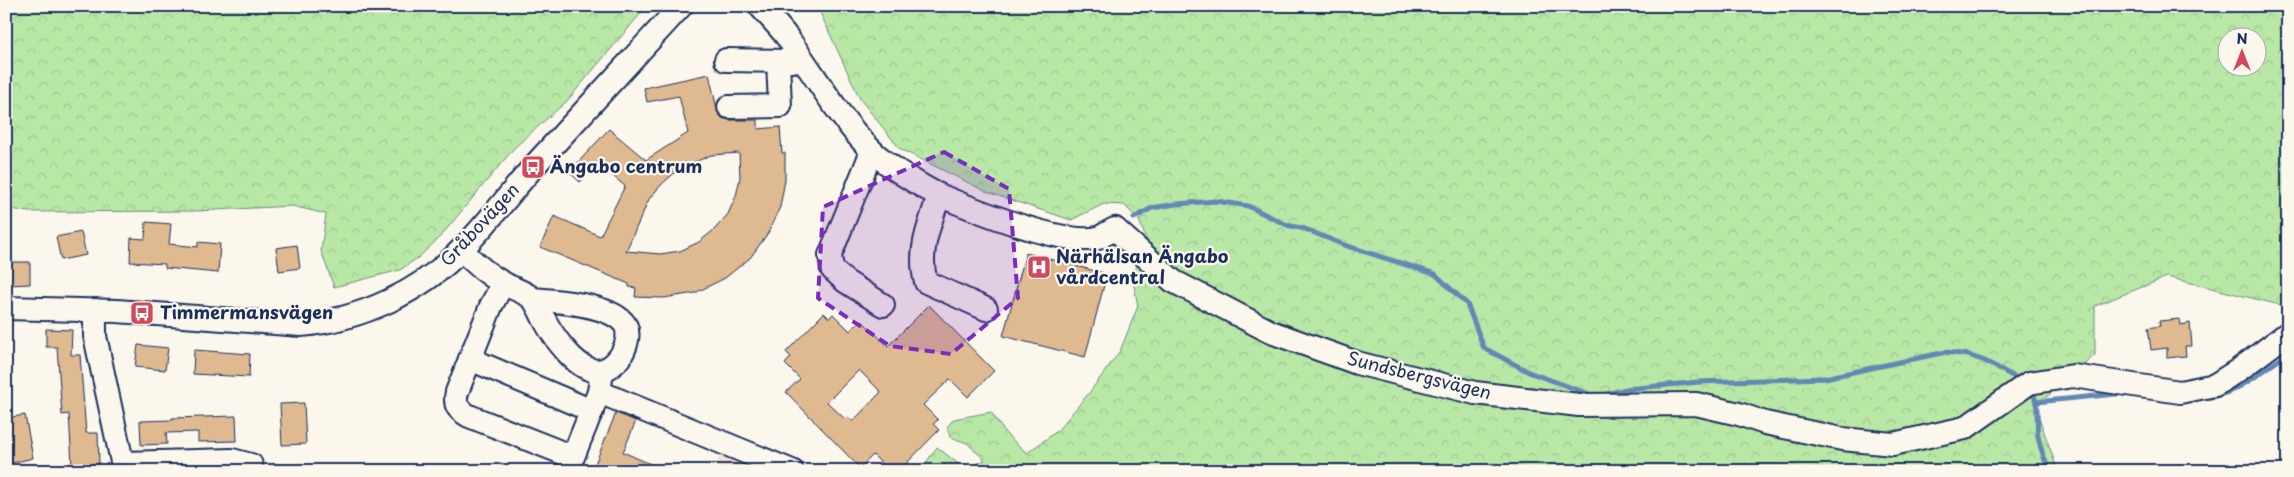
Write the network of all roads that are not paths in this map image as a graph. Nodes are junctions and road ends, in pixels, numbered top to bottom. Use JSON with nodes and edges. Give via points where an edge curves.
{"nodes":[{"id":1,"x":680,"y":6,"type":"edge"},
{"id":2,"x":760,"y":6,"type":"edge"},
{"id":3,"x":726,"y":60,"type":"dead end"},
{"id":4,"x":778,"y":61,"type":"junction"},
{"id":5,"x":804,"y":62,"type":"junction"},
{"id":6,"x":729,"y":107,"type":"dead end"},
{"id":7,"x":872,"y":150,"type":"junction"},
{"id":8,"x":940,"y":195,"type":"junction"},
{"id":9,"x":462,"y":250,"type":"junction"},
{"id":10,"x":503,"y":283,"type":"junction"},
{"id":11,"x":533,"y":299,"type":"junction"},
{"id":12,"x":883,"y":305,"type":"dead end"},
{"id":13,"x":6,"y":308,"type":"edge"},
{"id":14,"x":986,"y":309,"type":"dead end"},
{"id":15,"x":94,"y":310,"type":"junction"},
{"id":16,"x":2288,"y":333,"type":"edge"},
{"id":17,"x":470,"y":359,"type":"junction"},
{"id":18,"x":597,"y":392,"type":"junction"},
{"id":19,"x":761,"y":466,"type":"edge"},
{"id":20,"x":123,"y":467,"type":"edge"},
{"id":21,"x":251,"y":468,"type":"edge"},
{"id":22,"x":792,"y":471,"type":"edge"}],
"edges":[{"from":1,"to":9,"type":"street","name":"Gråbovägen"},
{"from":2,"to":5,"type":"street","name":"Sundsbergsvägen"},
{"from":3,"to":4,"type":"street"},
{"from":4,"to":5,"type":"street"},
{"from":4,"to":6,"type":"street","via":[[780,106]]},
{"from":5,"to":7,"type":"street","name":"Sundsbergsvägen"},
{"from":7,"to":8,"type":"street","name":"Sundsbergsvägen","via":[[885,162]]},
{"from":7,"to":12,"type":"street","via":[[830,255],[832,269]]},
{"from":8,"to":14,"type":"street","via":[[923,246],[922,268],[926,282]]},
{"from":8,"to":16,"type":"street","name":"Sundsbergsvägen","via":[[1012,223],[1054,234],[1098,238],[1115,229],[1173,281],[1271,332],[1357,363],[1475,393],[1579,405],[1696,404],[1842,439],[1893,444],[1965,428],[2029,382],[2073,376],[2180,392],[2215,385]]},
{"from":9,"to":10,"type":"street","via":[[478,267]]},
{"from":9,"to":15,"type":"street","name":"Gråbovägen","via":[[413,287],[375,308],[324,324],[291,325]]},
{"from":10,"to":11,"type":"street"},
{"from":10,"to":17,"type":"street"},
{"from":11,"to":18,"type":"street","via":[[554,338],[581,365],[591,370]]},
{"from":11,"to":18,"type":"street","via":[[592,306],[623,322],[628,332],[626,344]]},
{"from":13,"to":15,"type":"street","name":"Gråbovägen"},
{"from":15,"to":20,"type":"street","via":[[95,336]]},
{"from":17,"to":18,"type":"street"},
{"from":17,"to":18,"type":"street","via":[[457,392],[455,402],[458,409],[573,457]]},
{"from":18,"to":19,"type":"street"},
{"from":19,"to":22,"type":"street"},
{"from":20,"to":21,"type":"street","via":[[232,460]]}]}
